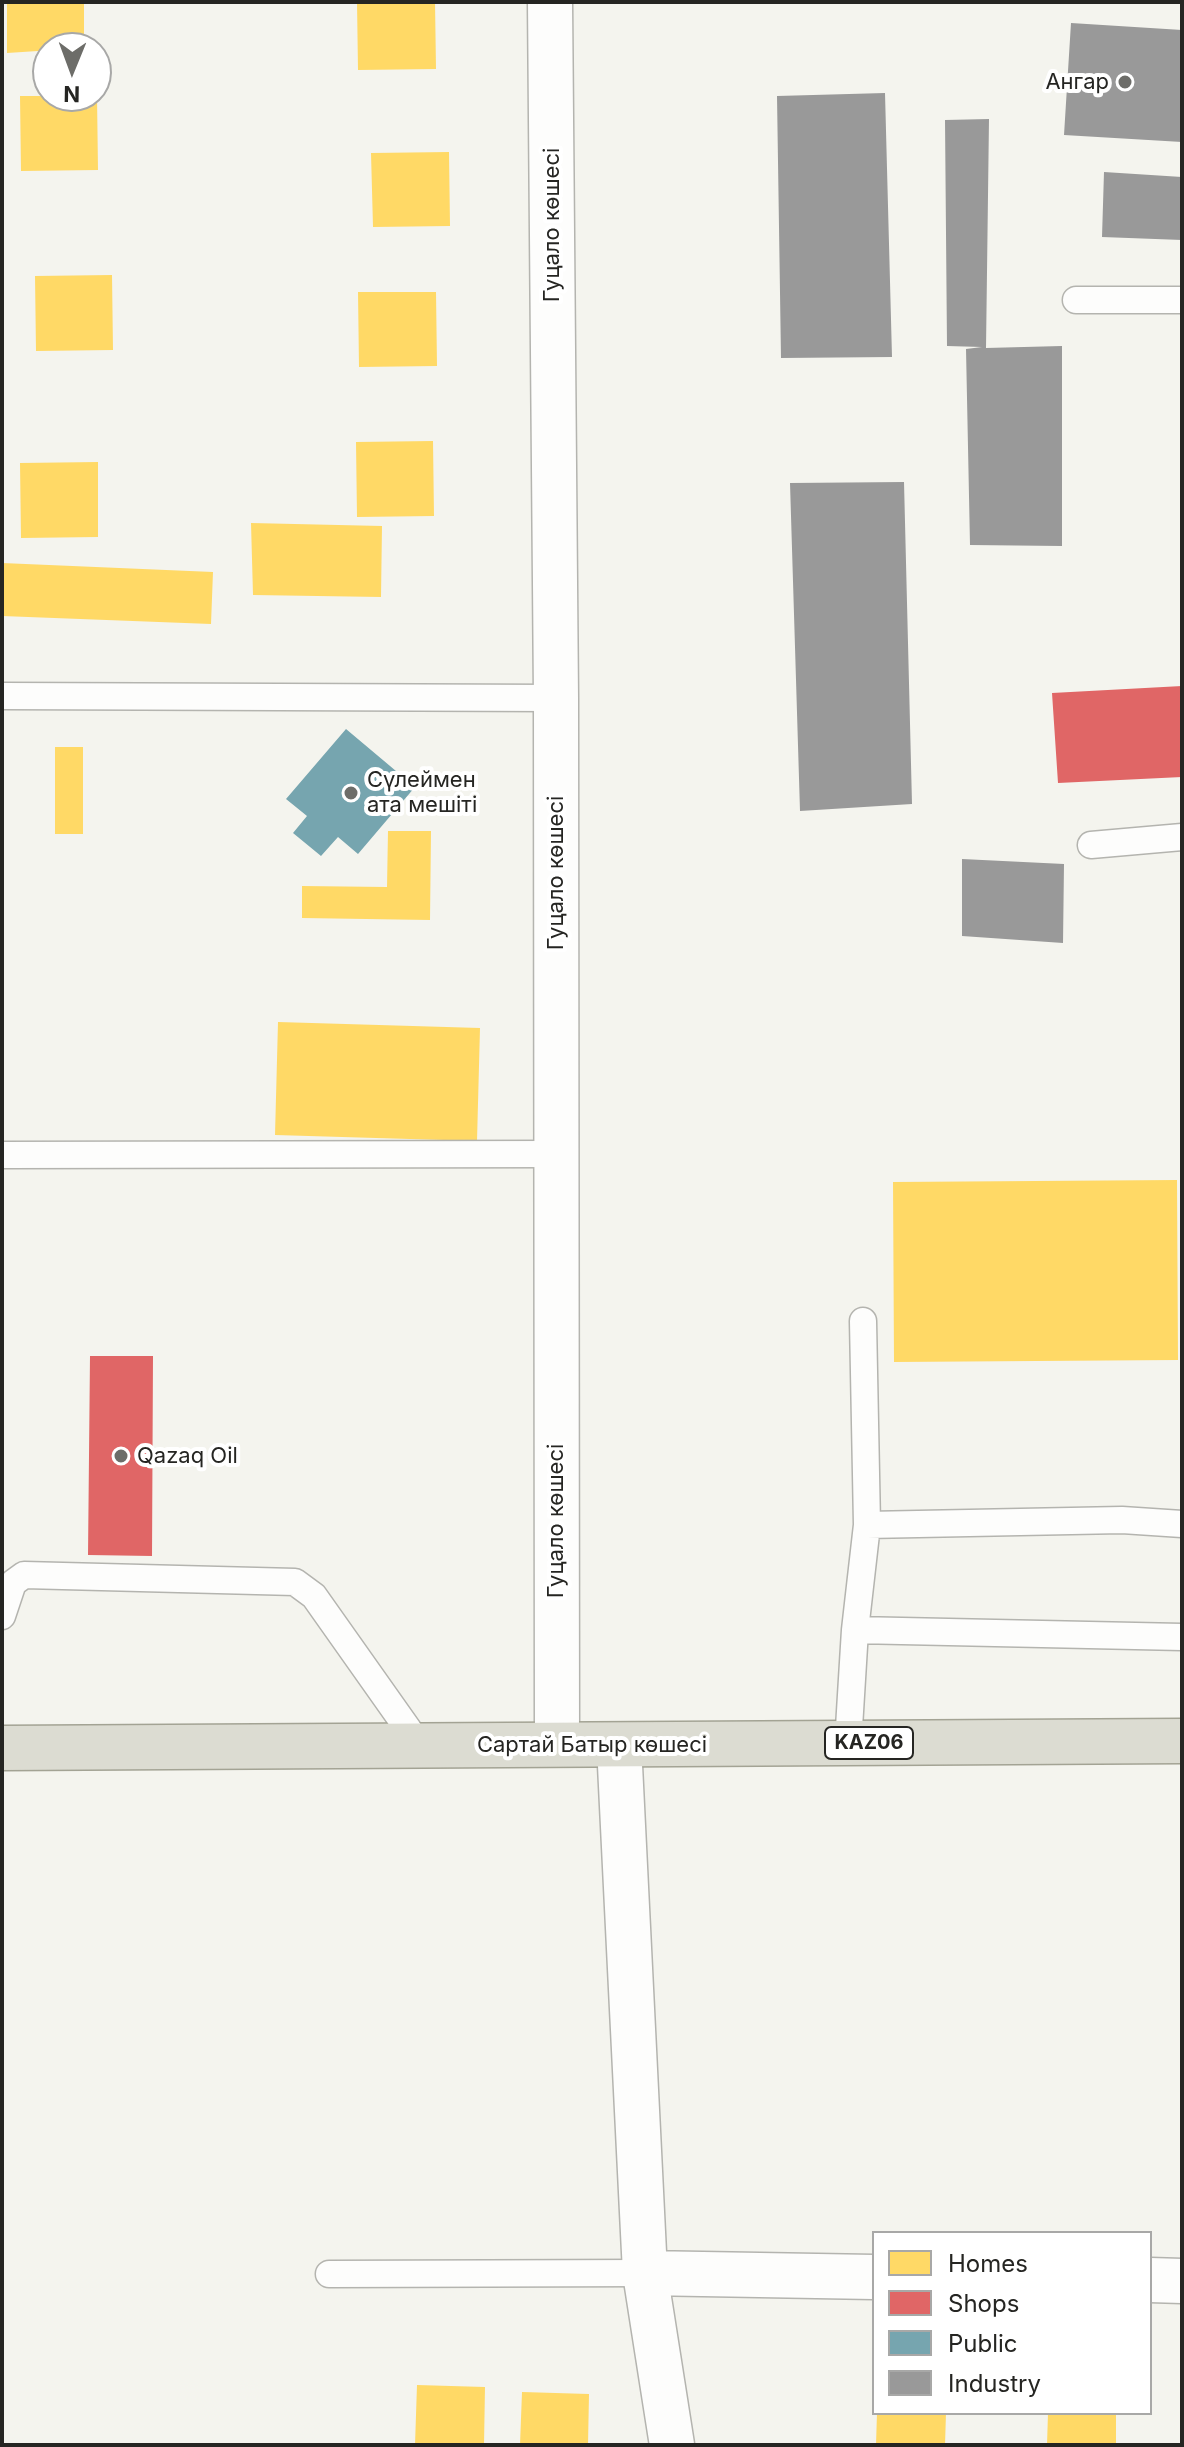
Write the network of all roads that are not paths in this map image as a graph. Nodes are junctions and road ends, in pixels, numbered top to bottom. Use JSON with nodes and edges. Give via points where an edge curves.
{"nodes":[{"id":1,"x":550,"y":2,"type":"edge"},
{"id":2,"x":1076,"y":300,"type":"dead end"},
{"id":3,"x":1182,"y":300,"type":"edge"},
{"id":4,"x":2,"y":696,"type":"edge"},
{"id":5,"x":556,"y":698,"type":"junction"},
{"id":6,"x":1182,"y":837,"type":"edge"},
{"id":7,"x":1091,"y":845,"type":"dead end"},
{"id":8,"x":556,"y":1154,"type":"junction"},
{"id":9,"x":2,"y":1155,"type":"edge"},
{"id":10,"x":863,"y":1321,"type":"dead end"},
{"id":11,"x":1182,"y":1524,"type":"edge"},
{"id":12,"x":867,"y":1525,"type":"junction"},
{"id":13,"x":2,"y":1616,"type":"edge"},
{"id":14,"x":855,"y":1630,"type":"junction"},
{"id":15,"x":1182,"y":1637,"type":"edge"},
{"id":16,"x":1182,"y":1741,"type":"edge"},
{"id":17,"x":557,"y":1744,"type":"junction"},
{"id":18,"x":848,"y":1744,"type":"junction"},
{"id":19,"x":619,"y":1745,"type":"junction"},
{"id":20,"x":420,"y":1746,"type":"junction"},
{"id":21,"x":2,"y":1748,"type":"edge"},
{"id":22,"x":645,"y":2273,"type":"junction"},
{"id":23,"x":329,"y":2274,"type":"dead end"},
{"id":24,"x":872,"y":2277,"type":"edge"},
{"id":25,"x":1152,"y":2280,"type":"edge"},
{"id":26,"x":1182,"y":2281,"type":"edge"},
{"id":27,"x":672,"y":2445,"type":"edge"}],
"edges":[{"from":1,"to":5,"type":"street","name":"Гуцало көшесі"},
{"from":2,"to":3,"type":"lane"},
{"from":4,"to":5,"type":"lane"},
{"from":5,"to":8,"type":"street","name":"Гуцало көшесі"},
{"from":6,"to":7,"type":"lane"},
{"from":8,"to":9,"type":"lane"},
{"from":8,"to":17,"type":"street","name":"Гуцало көшесі"},
{"from":10,"to":12,"type":"lane"},
{"from":11,"to":12,"type":"lane","via":[[1122,1520]]},
{"from":12,"to":14,"type":"lane"},
{"from":13,"to":20,"type":"lane","via":[[13,1583],[24,1575],[295,1582],[314,1596]]},
{"from":14,"to":15,"type":"lane"},
{"from":14,"to":18,"type":"lane"},
{"from":16,"to":18,"type":"highway","name":"Сартай Батыр көшесі","number":"KАZ06"},
{"from":17,"to":19,"type":"highway","name":"Сартай Батыр көшесі","number":"KАZ06"},
{"from":17,"to":20,"type":"highway","name":"Сартай Батыр көшесі","number":"KАZ06"},
{"from":18,"to":19,"type":"highway","name":"Сартай Батыр көшесі","number":"KАZ06"},
{"from":19,"to":22,"type":"street"},
{"from":20,"to":21,"type":"highway","name":"Сартай Батыр көшесі","number":"KАZ06"},
{"from":22,"to":23,"type":"lane"},
{"from":22,"to":24,"type":"street"},
{"from":22,"to":27,"type":"street"},
{"from":25,"to":26,"type":"street"}]}
